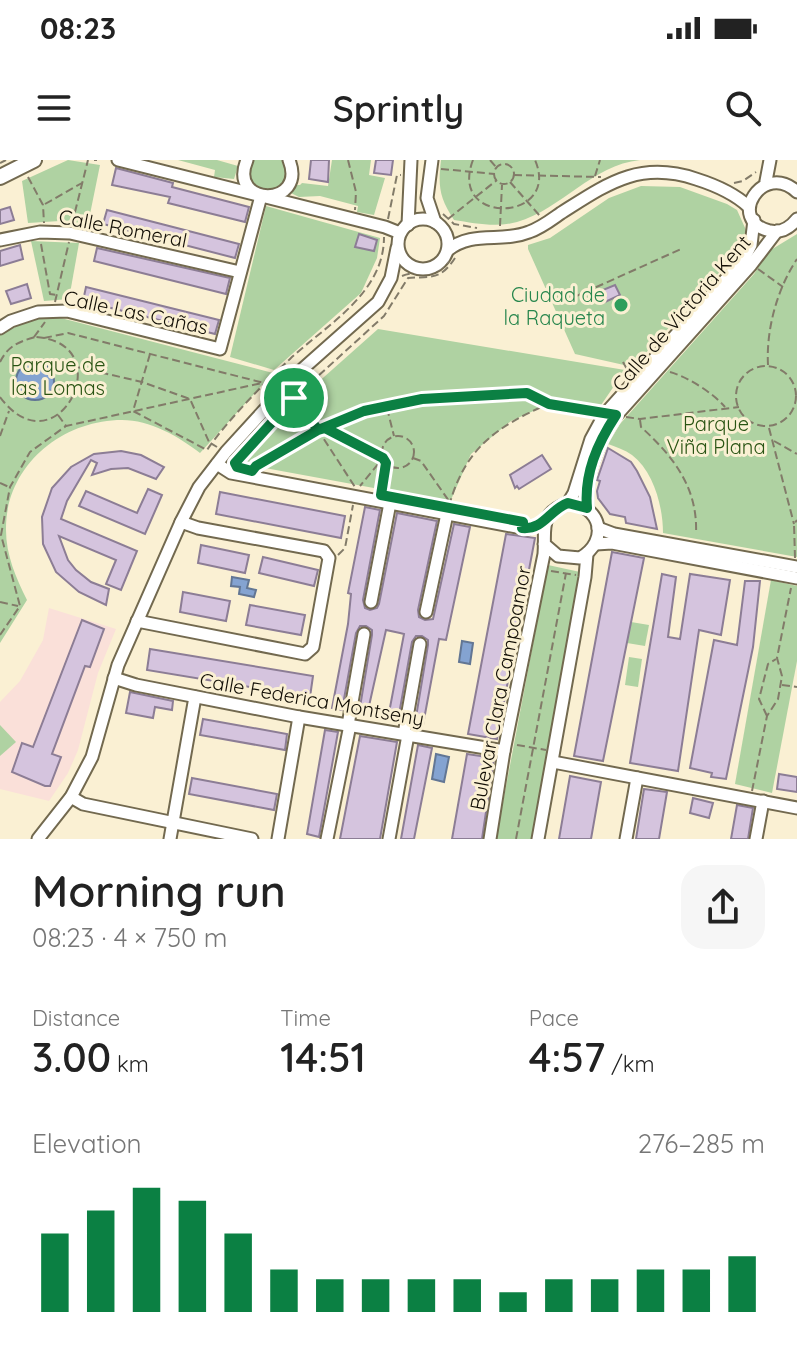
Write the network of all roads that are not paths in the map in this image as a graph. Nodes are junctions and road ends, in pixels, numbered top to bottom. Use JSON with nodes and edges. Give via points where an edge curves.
{"nodes":[{"id":1,"x":118,"y":160,"type":"edge"},
{"id":2,"x":247,"y":160,"type":"edge"},
{"id":3,"x":289,"y":160,"type":"edge"},
{"id":4,"x":411,"y":160,"type":"edge"},
{"id":5,"x":770,"y":160,"type":"edge"},
{"id":6,"x":31,"y":162,"type":"edge"},
{"id":7,"x":435,"y":164,"type":"edge"},
{"id":8,"x":0,"y":177,"type":"edge"},
{"id":9,"x":245,"y":181,"type":"junction"},
{"id":10,"x":766,"y":181,"type":"junction"},
{"id":11,"x":233,"y":189,"type":"junction"},
{"id":12,"x":723,"y":189,"type":"junction"},
{"id":13,"x":285,"y":190,"type":"junction"},
{"id":14,"x":755,"y":190,"type":"junction"},
{"id":15,"x":797,"y":192,"type":"edge"},
{"id":16,"x":261,"y":196,"type":"junction"},
{"id":17,"x":294,"y":205,"type":"junction"},
{"id":18,"x":749,"y":207,"type":"junction"},
{"id":19,"x":797,"y":219,"type":"edge"},
{"id":20,"x":754,"y":220,"type":"junction"},
{"id":21,"x":442,"y":223,"type":"junction"},
{"id":22,"x":404,"y":229,"type":"junction"},
{"id":23,"x":777,"y":231,"type":"junction"},
{"id":24,"x":481,"y":234,"type":"junction"},
{"id":25,"x":0,"y":240,"type":"edge"},
{"id":26,"x":397,"y":248,"type":"junction"},
{"id":27,"x":452,"y":252,"type":"junction"},
{"id":28,"x":409,"y":265,"type":"junction"},
{"id":29,"x":240,"y":272,"type":"junction"},
{"id":30,"x":395,"y":281,"type":"junction"},
{"id":31,"x":0,"y":328,"type":"edge"},
{"id":32,"x":611,"y":414,"type":"junction"},
{"id":33,"x":220,"y":466,"type":"junction"},
{"id":34,"x":385,"y":499,"type":"junction"},
{"id":35,"x":568,"y":503,"type":"junction"},
{"id":36,"x":587,"y":508,"type":"junction"},
{"id":37,"x":447,"y":514,"type":"junction"},
{"id":38,"x":181,"y":522,"type":"junction"},
{"id":39,"x":544,"y":522,"type":"junction"},
{"id":40,"x":598,"y":528,"type":"junction"},
{"id":41,"x":527,"y":529,"type":"junction"},
{"id":42,"x":544,"y":542,"type":"junction"},
{"id":43,"x":596,"y":544,"type":"junction"},
{"id":44,"x":587,"y":554,"type":"junction"},
{"id":45,"x":796,"y":569,"type":"edge"},
{"id":46,"x":371,"y":602,"type":"dead end"},
{"id":47,"x":426,"y":612,"type":"dead end"},
{"id":48,"x":137,"y":621,"type":"junction"},
{"id":49,"x":364,"y":634,"type":"dead end"},
{"id":50,"x":420,"y":644,"type":"dead end"},
{"id":51,"x":114,"y":678,"type":"junction"},
{"id":52,"x":195,"y":697,"type":"junction"},
{"id":53,"x":299,"y":717,"type":"junction"},
{"id":54,"x":349,"y":725,"type":"junction"},
{"id":55,"x":406,"y":734,"type":"junction"},
{"id":56,"x":505,"y":747,"type":"junction"},
{"id":57,"x":554,"y":757,"type":"junction"},
{"id":58,"x":637,"y":778,"type":"junction"},
{"id":59,"x":71,"y":797,"type":"junction"},
{"id":60,"x":756,"y":800,"type":"junction"},
{"id":61,"x":797,"y":808,"type":"edge"},
{"id":62,"x":174,"y":822,"type":"junction"},
{"id":63,"x":38,"y":839,"type":"edge"},
{"id":64,"x":170,"y":839,"type":"edge"},
{"id":65,"x":252,"y":839,"type":"edge"},
{"id":66,"x":278,"y":839,"type":"edge"},
{"id":67,"x":327,"y":839,"type":"edge"},
{"id":68,"x":389,"y":839,"type":"edge"},
{"id":69,"x":490,"y":839,"type":"edge"},
{"id":70,"x":538,"y":839,"type":"edge"},
{"id":71,"x":626,"y":839,"type":"edge"},
{"id":72,"x":756,"y":839,"type":"edge"}],
"edges":[{"from":1,"to":11,"type":"street"},
{"from":2,"to":9,"type":"street"},
{"from":3,"to":13,"type":"street","via":[[292,175]]},
{"from":4,"to":22,"type":"street"},
{"from":5,"to":10,"type":"street"},
{"from":6,"to":8,"type":"main road"},
{"from":7,"to":21,"type":"street","via":[[427,198]]},
{"from":9,"to":11,"type":"street"},
{"from":9,"to":16,"type":"street"},
{"from":10,"to":14,"type":"street"},
{"from":10,"to":15,"type":"street","via":[[785,182]]},
{"from":11,"to":16,"type":"street"},
{"from":12,"to":14,"type":"street"},
{"from":12,"to":18,"type":"street"},
{"from":12,"to":24,"type":"street","via":[[684,174],[636,173],[613,181],[533,231],[504,237]]},
{"from":13,"to":16,"type":"street"},
{"from":13,"to":17,"type":"street"},
{"from":14,"to":18,"type":"street"},
{"from":16,"to":17,"type":"street"},
{"from":16,"to":29,"type":"street"},
{"from":17,"to":22,"type":"street"},
{"from":18,"to":20,"type":"street"},
{"from":19,"to":23,"type":"street"},
{"from":20,"to":23,"type":"street"},
{"from":20,"to":32,"type":"street","name":"Calle de Victoria Kent","via":[[745,257]]},
{"from":21,"to":22,"type":"street","via":[[421,219]]},
{"from":21,"to":24,"type":"street"},
{"from":21,"to":27,"type":"street"},
{"from":22,"to":26,"type":"street"},
{"from":23,"to":32,"type":"street","name":"Calle de Victoria Kent"},
{"from":24,"to":27,"type":"street","via":[[462,241]]},
{"from":25,"to":29,"type":"street","name":"Calle Romeral","via":[[70,233]]},
{"from":26,"to":28,"type":"street"},
{"from":26,"to":30,"type":"street"},
{"from":27,"to":28,"type":"street","via":[[432,268]]},
{"from":28,"to":30,"type":"street","via":[[397,271]]},
{"from":29,"to":31,"type":"street","name":"Calle Las Cañas","via":[[220,349],[67,311],[38,312]]},
{"from":30,"to":33,"type":"street","via":[[298,373]]},
{"from":32,"to":35,"type":"street","name":"Calle de Victoria Kent","via":[[591,439]]},
{"from":32,"to":36,"type":"street","name":"Calle de Victoria Kent","via":[[591,465]]},
{"from":33,"to":34,"type":"street","via":[[231,473]]},
{"from":33,"to":38,"type":"street","via":[[199,487]]},
{"from":34,"to":37,"type":"street"},
{"from":34,"to":46,"type":"street"},
{"from":35,"to":36,"type":"street"},
{"from":35,"to":39,"type":"street"},
{"from":36,"to":40,"type":"street"},
{"from":37,"to":41,"type":"street"},
{"from":37,"to":47,"type":"street"},
{"from":38,"to":48,"type":"street"},
{"from":38,"to":48,"type":"street","via":[[324,551],[329,558],[313,647],[305,654]]},
{"from":39,"to":41,"type":"street"},
{"from":39,"to":42,"type":"street"},
{"from":40,"to":43,"type":"street"},
{"from":40,"to":45,"type":"street"},
{"from":41,"to":42,"type":"street"},
{"from":42,"to":44,"type":"street","via":[[566,558]]},
{"from":42,"to":56,"type":"street","name":"Bulevar Clara Campoamor"},
{"from":43,"to":44,"type":"street"},
{"from":43,"to":45,"type":"street"},
{"from":44,"to":57,"type":"street"},
{"from":48,"to":51,"type":"street"},
{"from":49,"to":54,"type":"street"},
{"from":50,"to":55,"type":"street"},
{"from":51,"to":52,"type":"street","name":"Calle Federica Montseny"},
{"from":51,"to":59,"type":"street","via":[[92,757]]},
{"from":52,"to":53,"type":"street","name":"Calle Federica Montseny"},
{"from":52,"to":62,"type":"street"},
{"from":53,"to":54,"type":"street","name":"Calle Federica Montseny"},
{"from":53,"to":66,"type":"street"},
{"from":54,"to":55,"type":"street","name":"Calle Federica Montseny"},
{"from":54,"to":67,"type":"street"},
{"from":55,"to":56,"type":"street","name":"Calle Federica Montseny"},
{"from":55,"to":68,"type":"street"},
{"from":56,"to":69,"type":"street","name":"Bulevar Clara Campoamor"},
{"from":57,"to":58,"type":"street"},
{"from":57,"to":70,"type":"street"},
{"from":58,"to":60,"type":"street"},
{"from":58,"to":71,"type":"street"},
{"from":59,"to":62,"type":"street"},
{"from":59,"to":63,"type":"street"},
{"from":60,"to":61,"type":"street"},
{"from":60,"to":72,"type":"street"},
{"from":62,"to":64,"type":"street"},
{"from":62,"to":65,"type":"street"}]}
